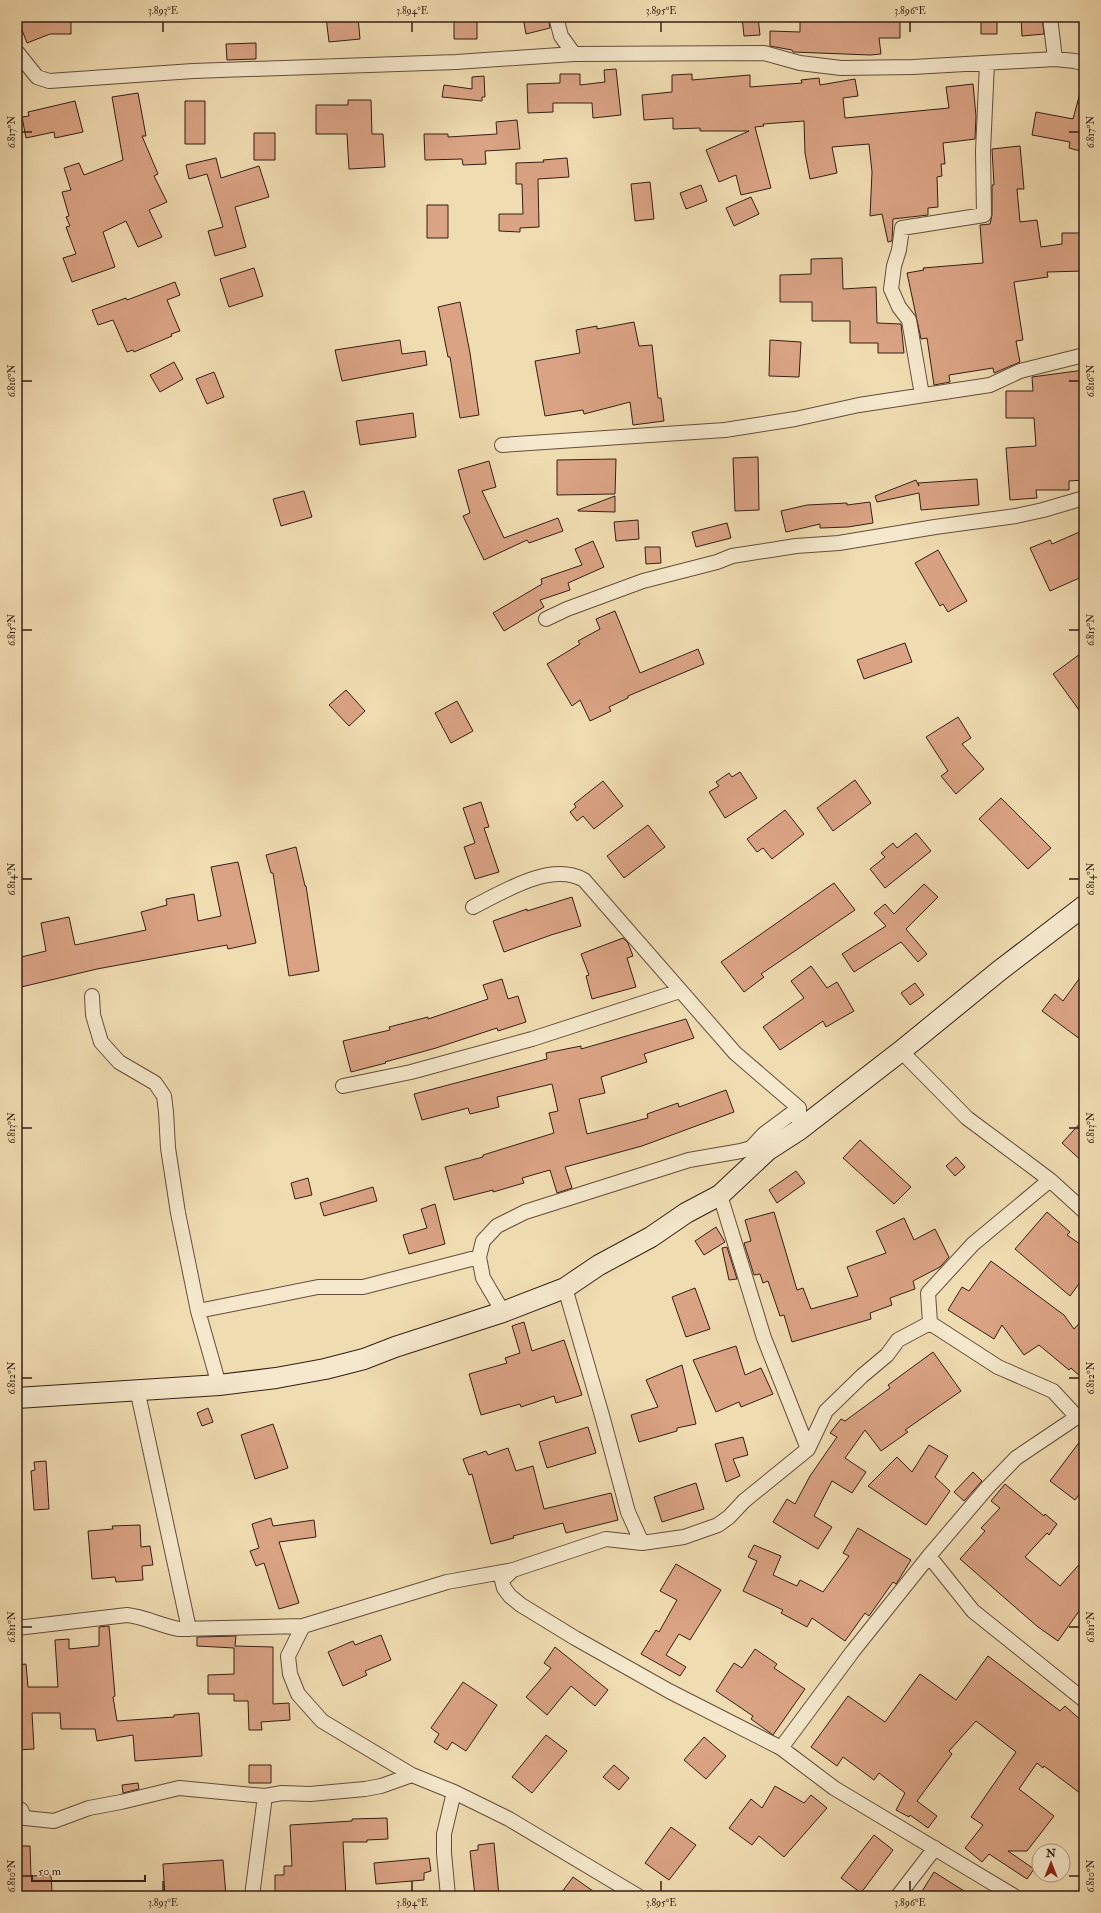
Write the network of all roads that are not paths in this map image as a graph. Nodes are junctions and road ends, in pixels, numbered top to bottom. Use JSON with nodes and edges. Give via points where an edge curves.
{"nodes":[{"id":1,"x":556,"y":17,"type":"edge"},
{"id":2,"x":1050,"y":17,"type":"edge"},
{"id":3,"x":17,"y":52,"type":"edge"},
{"id":4,"x":574,"y":54,"type":"junction"},
{"id":5,"x":1055,"y":59,"type":"junction"},
{"id":6,"x":987,"y":63,"type":"junction"},
{"id":7,"x":1084,"y":64,"type":"edge"},
{"id":8,"x":1084,"y":354,"type":"edge"},
{"id":9,"x":922,"y":395,"type":"junction"},
{"id":10,"x":502,"y":445,"type":"dead end"},
{"id":11,"x":1084,"y":498,"type":"edge"},
{"id":12,"x":546,"y":619,"type":"dead end"},
{"id":13,"x":1084,"y":906,"type":"edge"},
{"id":14,"x":473,"y":907,"type":"dead end"},
{"id":15,"x":680,"y":991,"type":"junction"},
{"id":16,"x":92,"y":996,"type":"dead end"},
{"id":17,"x":901,"y":1051,"type":"junction"},
{"id":18,"x":342,"y":1086,"type":"dead end"},
{"id":19,"x":799,"y":1108,"type":"junction"},
{"id":20,"x":799,"y":1130,"type":"junction"},
{"id":21,"x":1050,"y":1180,"type":"junction"},
{"id":22,"x":720,"y":1195,"type":"junction"},
{"id":23,"x":1084,"y":1211,"type":"edge"},
{"id":24,"x":480,"y":1257,"type":"junction"},
{"id":25,"x":565,"y":1288,"type":"junction"},
{"id":26,"x":198,"y":1311,"type":"junction"},
{"id":27,"x":503,"y":1312,"type":"junction"},
{"id":28,"x":930,"y":1323,"type":"junction"},
{"id":29,"x":219,"y":1386,"type":"junction"},
{"id":30,"x":137,"y":1390,"type":"junction"},
{"id":31,"x":17,"y":1398,"type":"edge"},
{"id":32,"x":1080,"y":1416,"type":"edge"},
{"id":33,"x":808,"y":1449,"type":"junction"},
{"id":34,"x":642,"y":1543,"type":"junction"},
{"id":35,"x":929,"y":1556,"type":"junction"},
{"id":36,"x":513,"y":1570,"type":"junction"},
{"id":37,"x":304,"y":1626,"type":"junction"},
{"id":38,"x":17,"y":1628,"type":"edge"},
{"id":39,"x":189,"y":1629,"type":"junction"},
{"id":40,"x":1084,"y":1700,"type":"edge"},
{"id":41,"x":781,"y":1748,"type":"junction"},
{"id":42,"x":412,"y":1775,"type":"junction"},
{"id":43,"x":454,"y":1792,"type":"junction"},
{"id":44,"x":265,"y":1796,"type":"junction"},
{"id":45,"x":17,"y":1811,"type":"edge"},
{"id":46,"x":935,"y":1848,"type":"junction"},
{"id":47,"x":252,"y":1896,"type":"edge"},
{"id":48,"x":448,"y":1896,"type":"edge"},
{"id":49,"x":638,"y":1896,"type":"edge"},
{"id":50,"x":898,"y":1896,"type":"edge"},
{"id":51,"x":1014,"y":1896,"type":"edge"}],
"edges":[{"from":1,"to":4,"type":"street","via":[[561,36]]},
{"from":2,"to":5,"type":"street"},
{"from":3,"to":4,"type":"street","via":[[37,77],[49,81],[193,71],[434,63]]},
{"from":4,"to":6,"type":"street","via":[[764,53],[800,63],[841,68]]},
{"from":5,"to":6,"type":"street"},
{"from":5,"to":7,"type":"street"},
{"from":6,"to":9,"type":"street","via":[[983,151],[984,215],[902,228],[900,250],[894,266],[892,288],[909,320]]},
{"from":8,"to":9,"type":"street","via":[[1020,371],[990,385]]},
{"from":9,"to":10,"type":"street","via":[[725,430]]},
{"from":11,"to":12,"type":"street","via":[[1016,516],[840,543],[796,546],[732,556],[643,581]]},
{"from":13,"to":17,"type":"street"},
{"from":14,"to":15,"type":"street","via":[[534,878],[574,875],[584,880]]},
{"from":15,"to":18,"type":"street","via":[[532,1039],[411,1072]]},
{"from":15,"to":19,"type":"street","via":[[735,1053]]},
{"from":16,"to":26,"type":"street","via":[[93,1015],[101,1042],[119,1062],[155,1083],[164,1096],[168,1148],[178,1213]]},
{"from":17,"to":20,"type":"street"},
{"from":17,"to":21,"type":"street","via":[[967,1118]]},
{"from":19,"to":20,"type":"street"},
{"from":19,"to":24,"type":"street","via":[[746,1150],[689,1160],[518,1216],[487,1234]]},
{"from":20,"to":22,"type":"street","via":[[768,1150]]},
{"from":21,"to":23,"type":"street"},
{"from":21,"to":28,"type":"street","via":[[973,1244],[928,1293]]},
{"from":22,"to":25,"type":"street","via":[[599,1265]]},
{"from":22,"to":33,"type":"street","via":[[764,1338]]},
{"from":24,"to":26,"type":"street","via":[[364,1287],[318,1287]]},
{"from":24,"to":27,"type":"street","via":[[483,1278]]},
{"from":25,"to":27,"type":"street"},
{"from":25,"to":34,"type":"street","via":[[604,1419],[628,1512]]},
{"from":26,"to":29,"type":"street"},
{"from":27,"to":29,"type":"street","via":[[364,1359],[325,1369]]},
{"from":28,"to":32,"type":"street","via":[[998,1366],[1053,1391]]},
{"from":28,"to":33,"type":"street","via":[[898,1340],[887,1355],[826,1411]]},
{"from":29,"to":30,"type":"street"},
{"from":30,"to":31,"type":"street"},
{"from":30,"to":39,"type":"street"},
{"from":32,"to":35,"type":"street","via":[[1016,1458]]},
{"from":33,"to":34,"type":"street","via":[[718,1525],[684,1537]]},
{"from":34,"to":36,"type":"street","via":[[606,1539]]},
{"from":35,"to":40,"type":"street","via":[[973,1611]]},
{"from":35,"to":41,"type":"street"},
{"from":36,"to":37,"type":"street","via":[[447,1582]]},
{"from":36,"to":41,"type":"street","via":[[502,1580],[510,1596],[521,1605],[669,1691]]},
{"from":37,"to":39,"type":"street"},
{"from":37,"to":42,"type":"street","via":[[288,1656],[290,1674],[298,1694],[322,1722]]},
{"from":38,"to":39,"type":"street","via":[[127,1615],[169,1628]]},
{"from":41,"to":46,"type":"street","via":[[834,1788]]},
{"from":42,"to":43,"type":"street"},
{"from":42,"to":44,"type":"street","via":[[365,1790]]},
{"from":43,"to":48,"type":"street","via":[[444,1834]]},
{"from":43,"to":49,"type":"street","via":[[509,1819]]},
{"from":44,"to":45,"type":"street","via":[[179,1788],[89,1808],[54,1821],[25,1818],[21,1810]]},
{"from":44,"to":47,"type":"street"},
{"from":46,"to":50,"type":"street"},
{"from":46,"to":51,"type":"street"}]}
